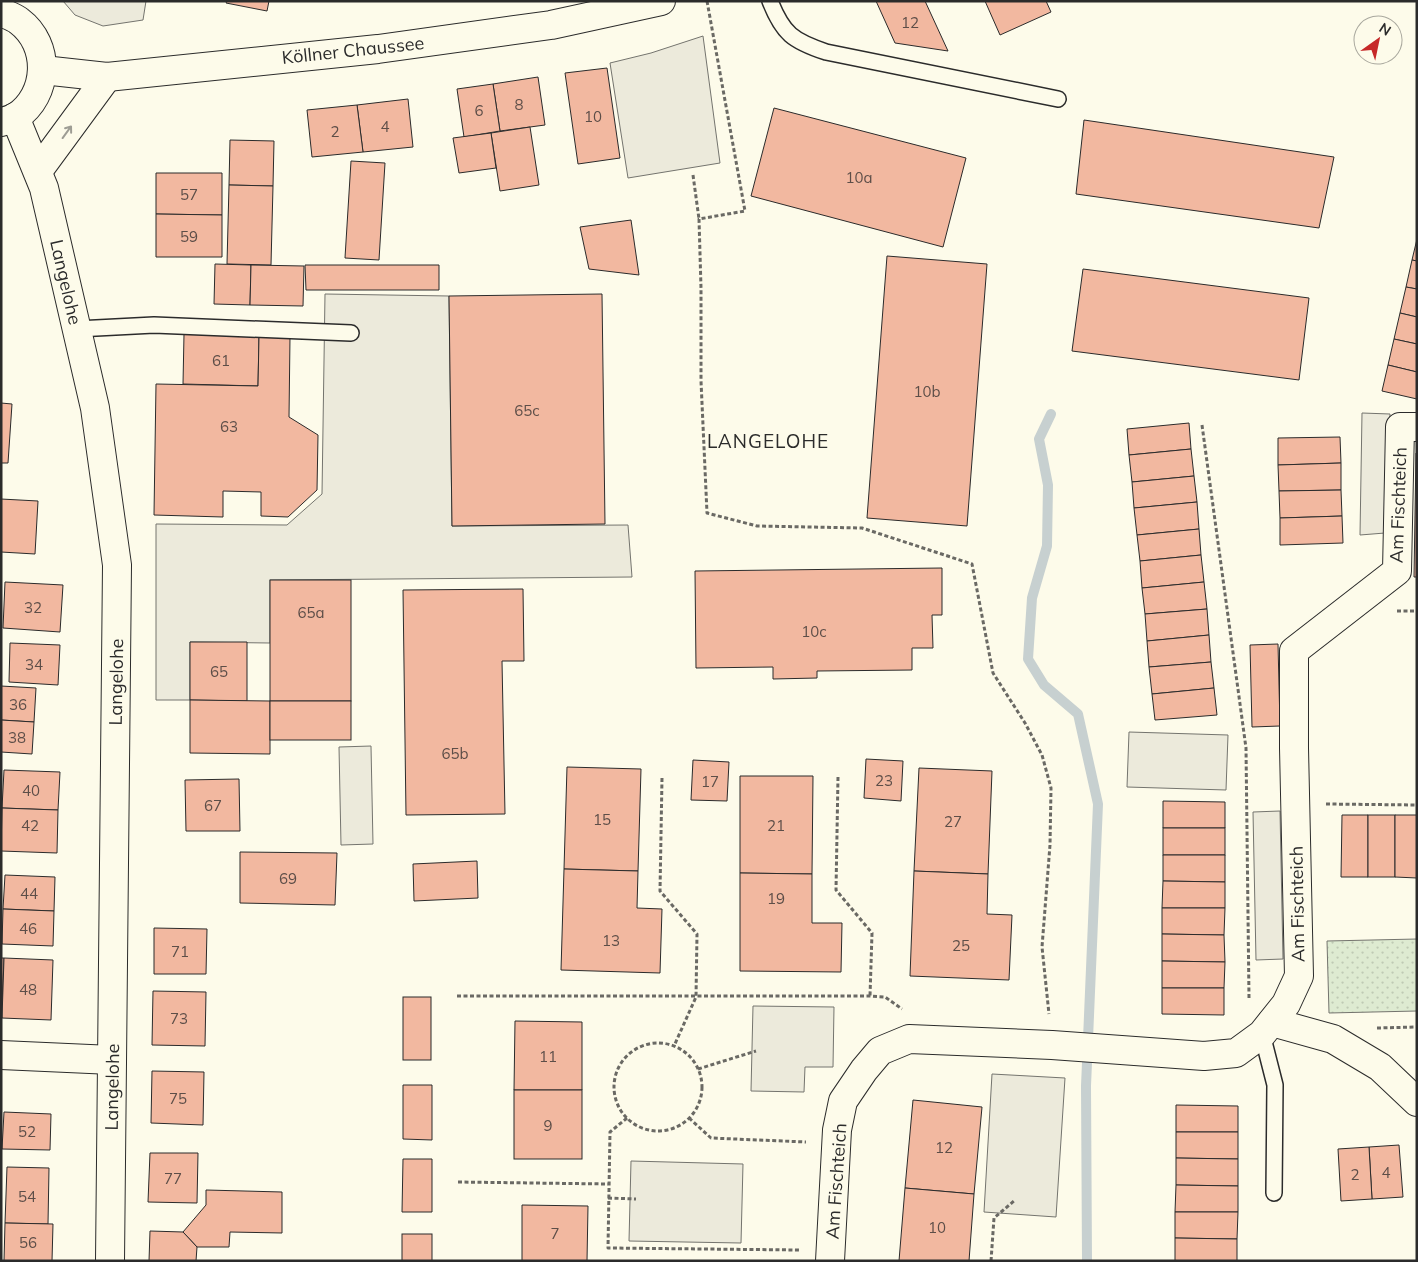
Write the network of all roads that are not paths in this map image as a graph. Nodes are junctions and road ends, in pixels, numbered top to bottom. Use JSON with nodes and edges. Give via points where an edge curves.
{"nodes":[{"id":1,"x":661,"y":1,"type":"edge"},
{"id":2,"x":770,"y":1,"type":"edge"},
{"id":3,"x":1,"y":12,"type":"edge"},
{"id":4,"x":43,"y":70,"type":"junction"},
{"id":5,"x":107,"y":77,"type":"junction"},
{"id":6,"x":1058,"y":99,"type":"dead end"},
{"id":7,"x":8,"y":120,"type":"edge"},
{"id":8,"x":38,"y":171,"type":"junction"},
{"id":9,"x":77,"y":329,"type":"junction"},
{"id":10,"x":351,"y":333,"type":"dead end"},
{"id":11,"x":1417,"y":427,"type":"edge"},
{"id":12,"x":1267,"y":1028,"type":"junction"},
{"id":13,"x":1,"y":1055,"type":"edge"},
{"id":14,"x":112,"y":1060,"type":"junction"},
{"id":15,"x":1417,"y":1102,"type":"edge"},
{"id":16,"x":1274,"y":1193,"type":"dead end"},
{"id":17,"x":831,"y":1255,"type":"edge"},
{"id":18,"x":110,"y":1261,"type":"edge"}],
"edges":[{"from":1,"to":5,"type":"street","name":"Köllner Chaussee","via":[[551,25],[378,49]]},
{"from":2,"to":6,"type":"lane","via":[[776,18],[792,38],[826,52]]},
{"from":3,"to":4,"type":"street","via":[[18,20],[32,34],[40,51]]},
{"from":4,"to":5,"type":"street","name":"Köllner Chaussee"},
{"from":4,"to":7,"type":"street","via":[[39,89],[29,105]]},
{"from":8,"to":5,"type":"street","one_way":true},
{"from":7,"to":8,"type":"street","name":"Langelohe"},
{"from":8,"to":9,"type":"street","name":"Langelohe"},
{"from":9,"to":10,"type":"lane","via":[[154,325]]},
{"from":9,"to":14,"type":"street","name":"Langelohe","via":[[95,408],[118,565]]},
{"from":11,"to":12,"type":"street","name":"Am Fischteich","via":[[1400,426],[1397,570],[1294,651],[1299,976],[1286,1004]]},
{"from":12,"to":15,"type":"street","via":[[1333,1039],[1380,1067]]},
{"from":12,"to":16,"type":"lane","via":[[1275,1085]]},
{"from":12,"to":17,"type":"street","name":"Am Fischteich","via":[[1236,1053],[1204,1056],[909,1039],[880,1051],[843,1101],[837,1130]]},
{"from":13,"to":14,"type":"street"},
{"from":14,"to":18,"type":"street","name":"Langelohe"}]}
